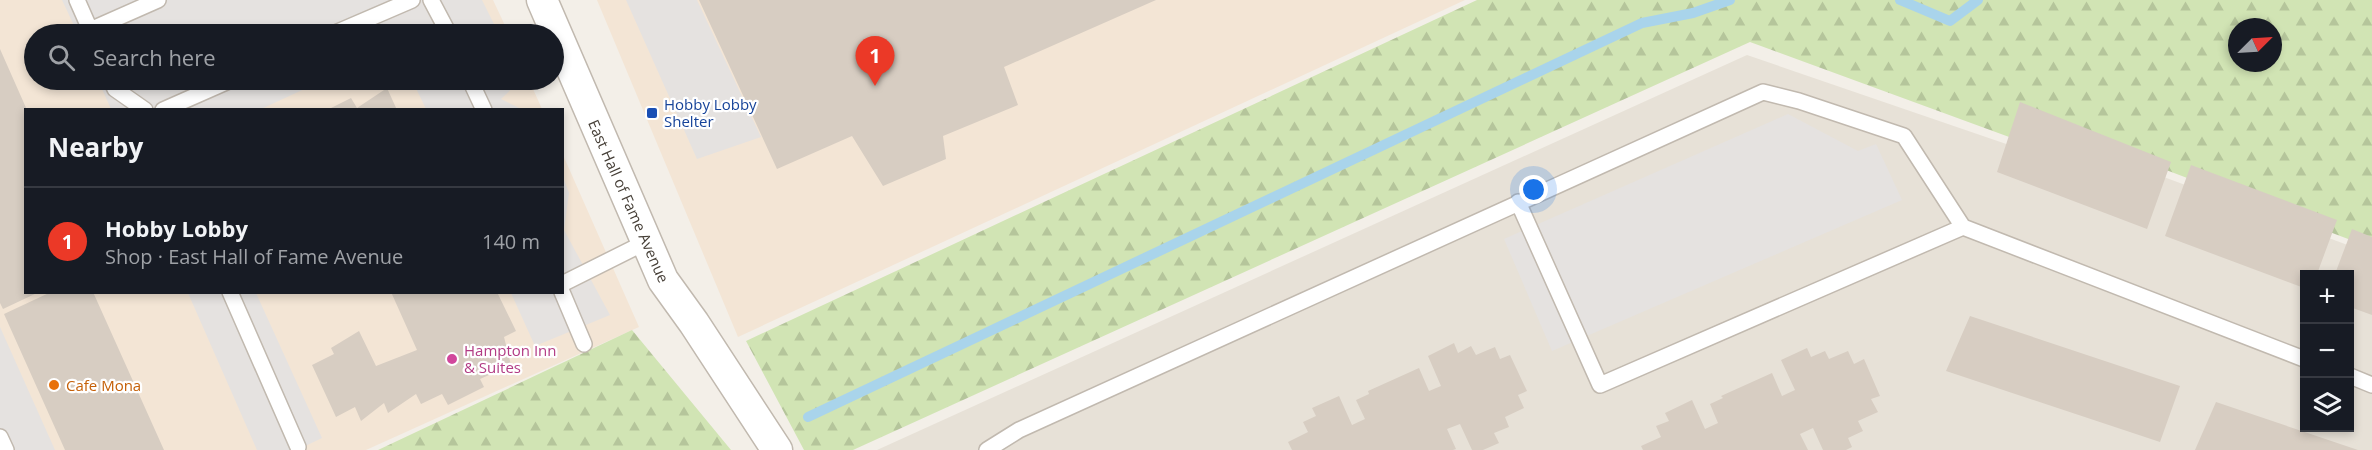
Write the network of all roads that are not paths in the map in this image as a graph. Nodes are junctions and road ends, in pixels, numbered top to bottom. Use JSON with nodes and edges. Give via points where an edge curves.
{"nodes":[{"id":1,"x":77,"y":0,"type":"edge"},
{"id":2,"x":158,"y":0,"type":"edge"},
{"id":3,"x":412,"y":0,"type":"edge"},
{"id":4,"x":431,"y":0,"type":"edge"},
{"id":5,"x":542,"y":0,"type":"edge"},
{"id":6,"x":88,"y":24,"type":"edge"},
{"id":7,"x":108,"y":24,"type":"edge"},
{"id":8,"x":356,"y":24,"type":"edge"},
{"id":9,"x":444,"y":24,"type":"edge"},
{"id":10,"x":552,"y":24,"type":"edge"},
{"id":11,"x":564,"y":51,"type":"edge"},
{"id":12,"x":116,"y":90,"type":"edge"},
{"id":13,"x":208,"y":90,"type":"edge"},
{"id":14,"x":475,"y":90,"type":"edge"},
{"id":15,"x":142,"y":108,"type":"edge"},
{"id":16,"x":168,"y":108,"type":"edge"},
{"id":17,"x":483,"y":108,"type":"edge"},
{"id":18,"x":1518,"y":202,"type":"junction"},
{"id":19,"x":1963,"y":227,"type":"junction"},
{"id":20,"x":646,"y":242,"type":"junction"},
{"id":21,"x":564,"y":283,"type":"edge"},
{"id":22,"x":231,"y":294,"type":"edge"},
{"id":23,"x":562,"y":294,"type":"edge"},
{"id":24,"x":584,"y":344,"type":"dead end"},
{"id":25,"x":2300,"y":357,"type":"edge"},
{"id":26,"x":2354,"y":378,"type":"edge"},
{"id":27,"x":2372,"y":385,"type":"edge"},
{"id":28,"x":0,"y":437,"type":"edge"},
{"id":29,"x":298,"y":447,"type":"dead end"},
{"id":30,"x":6,"y":450,"type":"edge"},
{"id":31,"x":777,"y":450,"type":"edge"},
{"id":32,"x":987,"y":450,"type":"edge"}],
"edges":[{"from":1,"to":6,"type":"lane"},
{"from":2,"to":7,"type":"lane"},
{"from":3,"to":8,"type":"lane"},
{"from":4,"to":9,"type":"lane"},
{"from":5,"to":10,"type":"street","name":"East Hall of Fame Avenue"},
{"from":11,"to":20,"type":"street","name":"East Hall of Fame Avenue"},
{"from":12,"to":15,"type":"lane"},
{"from":13,"to":16,"type":"lane"},
{"from":14,"to":17,"type":"lane"},
{"from":18,"to":19,"type":"lane","via":[[1763,92],[1904,136]]},
{"from":18,"to":19,"type":"lane","via":[[1600,385]]},
{"from":18,"to":32,"type":"lane","via":[[1018,430]]},
{"from":19,"to":25,"type":"lane"},
{"from":20,"to":21,"type":"lane"},
{"from":20,"to":31,"type":"street","name":"East Hall of Fame Avenue","via":[[663,280]]},
{"from":22,"to":29,"type":"lane"},
{"from":23,"to":24,"type":"lane"},
{"from":26,"to":27,"type":"lane"},
{"from":28,"to":30,"type":"lane"}]}
